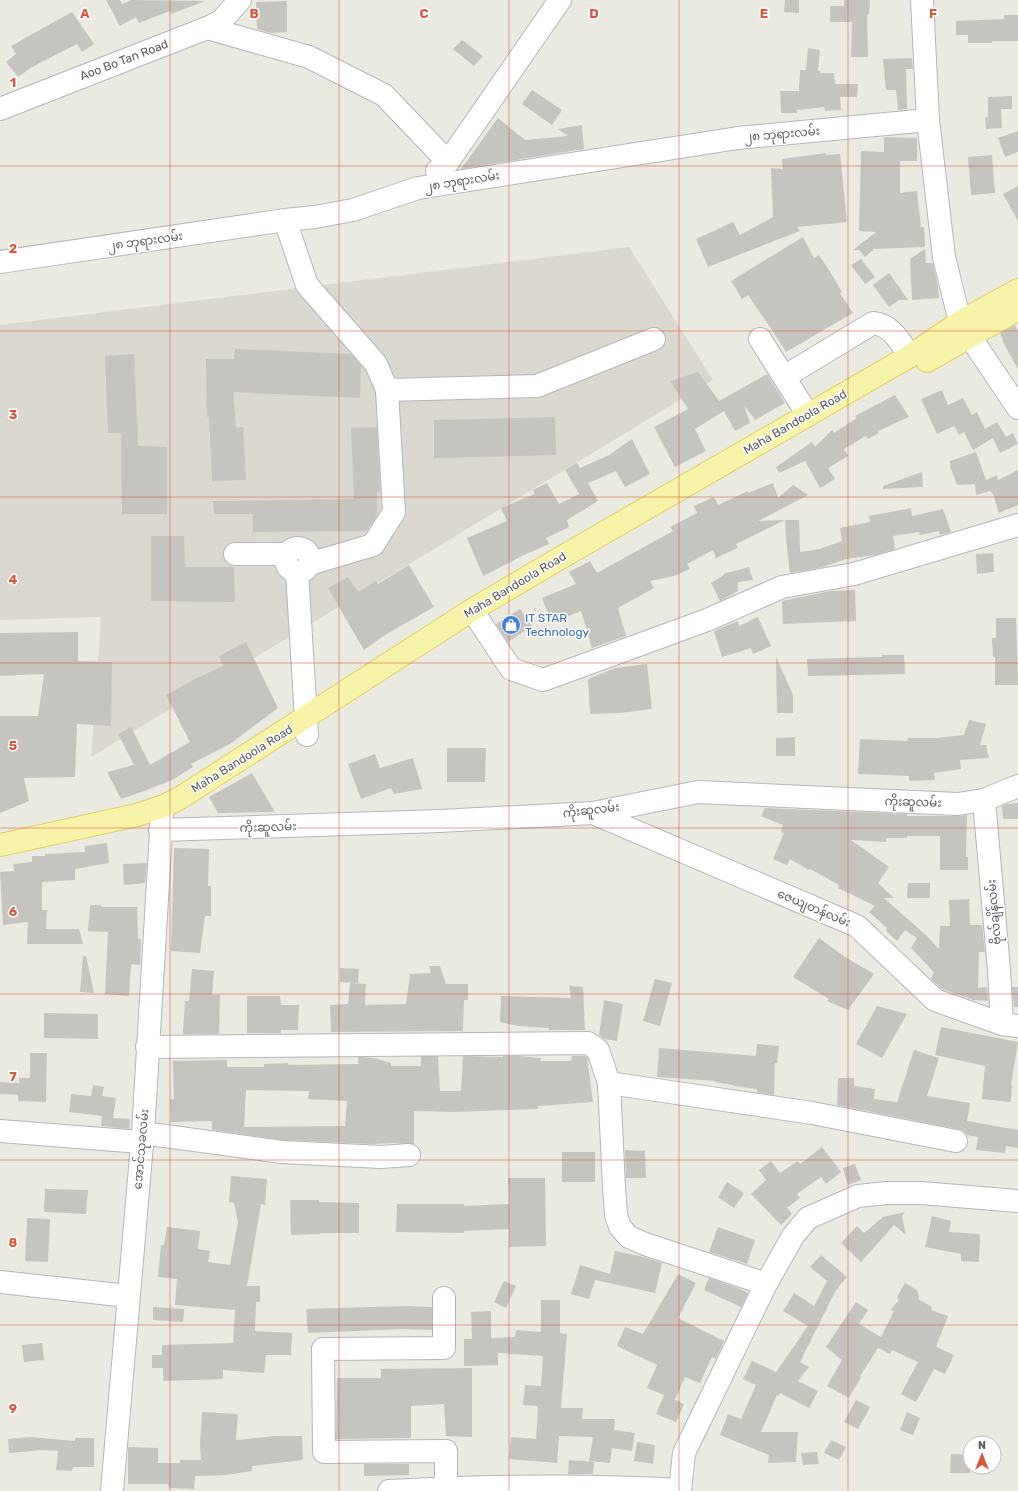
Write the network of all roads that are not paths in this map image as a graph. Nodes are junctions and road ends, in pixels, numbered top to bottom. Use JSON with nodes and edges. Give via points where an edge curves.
{"nodes":[{"id":1,"x":240,"y":0,"type":"edge"},
{"id":2,"x":560,"y":0,"type":"edge"},
{"id":3,"x":922,"y":0,"type":"edge"},
{"id":4,"x":207,"y":28,"type":"junction"},
{"id":5,"x":0,"y":109,"type":"edge"},
{"id":6,"x":928,"y":120,"type":"junction"},
{"id":7,"x":448,"y":162,"type":"junction"},
{"id":8,"x":418,"y":188,"type":"junction"},
{"id":9,"x":285,"y":220,"type":"junction"},
{"id":10,"x":0,"y":262,"type":"edge"},
{"id":11,"x":1018,"y":290,"type":"edge"},
{"id":12,"x":1018,"y":309,"type":"edge"},
{"id":13,"x":965,"y":329,"type":"junction"},
{"id":14,"x":654,"y":338,"type":"dead end"},
{"id":15,"x":760,"y":339,"type":"dead end"},
{"id":16,"x":910,"y":356,"type":"junction"},
{"id":17,"x":784,"y":377,"type":"junction"},
{"id":18,"x":387,"y":390,"type":"junction"},
{"id":19,"x":1018,"y":408,"type":"edge"},
{"id":20,"x":808,"y":415,"type":"junction"},
{"id":21,"x":1018,"y":525,"type":"edge"},
{"id":22,"x":235,"y":554,"type":"dead end"},
{"id":23,"x":298,"y":563,"type":"junction"},
{"id":24,"x":476,"y":617,"type":"junction"},
{"id":25,"x":307,"y":727,"type":"junction"},
{"id":26,"x":1018,"y":786,"type":"edge"},
{"id":27,"x":984,"y":800,"type":"junction"},
{"id":28,"x":593,"y":813,"type":"junction"},
{"id":29,"x":162,"y":819,"type":"junction"},
{"id":30,"x":0,"y":845,"type":"edge"},
{"id":31,"x":0,"y":859,"type":"edge"},
{"id":32,"x":1010,"y":1025,"type":"edge"},
{"id":33,"x":147,"y":1047,"type":"junction"},
{"id":34,"x":610,"y":1083,"type":"junction"},
{"id":35,"x":0,"y":1132,"type":"edge"},
{"id":36,"x":142,"y":1138,"type":"junction"},
{"id":37,"x":956,"y":1141,"type":"dead end"},
{"id":38,"x":409,"y":1155,"type":"dead end"},
{"id":39,"x":1018,"y":1200,"type":"edge"},
{"id":40,"x":0,"y":1282,"type":"edge"},
{"id":41,"x":766,"y":1284,"type":"junction"},
{"id":42,"x":128,"y":1296,"type":"junction"},
{"id":43,"x":444,"y":1298,"type":"dead end"},
{"id":44,"x":446,"y":1488,"type":"junction"},
{"id":45,"x":112,"y":1491,"type":"edge"},
{"id":46,"x":389,"y":1491,"type":"edge"},
{"id":47,"x":680,"y":1491,"type":"edge"}],
"edges":[{"from":1,"to":4,"type":"street","name":"Aoo Bo Tan Road","via":[[221,21]]},
{"from":2,"to":7,"type":"street"},
{"from":3,"to":6,"type":"street"},
{"from":4,"to":5,"type":"street","name":"Aoo Bo Tan Road"},
{"from":4,"to":7,"type":"street","via":[[309,57],[384,95]]},
{"from":6,"to":8,"type":"street","name":"၂၈ ဘုရားလမ်း","via":[[738,138]]},
{"from":6,"to":13,"type":"street","via":[[944,257]]},
{"from":7,"to":8,"type":"street"},
{"from":8,"to":9,"type":"street","name":"၂၈ ဘုရားလမ်း","via":[[353,210]]},
{"from":9,"to":10,"type":"street","name":"၂၈ ဘုရားလမ်း"},
{"from":9,"to":18,"type":"street","via":[[307,284],[376,364]]},
{"from":11,"to":13,"type":"main road","name":"Maha Bandoola Road"},
{"from":12,"to":13,"type":"main road","name":"Maha Bandoola Road"},
{"from":13,"to":16,"type":"main road","name":"Maha Bandoola Road"},
{"from":13,"to":19,"type":"street"},
{"from":13,"to":24,"type":"main road","name":"Maha Bandoola Road"},
{"from":14,"to":18,"type":"street","via":[[537,386]]},
{"from":15,"to":17,"type":"street"},
{"from":16,"to":17,"type":"street","via":[[890,330],[881,324],[873,323]]},
{"from":16,"to":20,"type":"main road","name":"Maha Bandoola Road"},
{"from":17,"to":20,"type":"street"},
{"from":18,"to":23,"type":"street","via":[[394,512],[373,545]]},
{"from":20,"to":24,"type":"main road","name":"Maha Bandoola Road","via":[[569,553]]},
{"from":21,"to":24,"type":"street","via":[[854,574],[782,587],[707,620],[543,680],[511,669]]},
{"from":22,"to":23,"type":"street"},
{"from":23,"to":25,"type":"street"},
{"from":24,"to":25,"type":"main road","name":"Maha Bandoola Road"},
{"from":25,"to":29,"type":"main road","name":"Maha Bandoola Road","via":[[180,798]]},
{"from":26,"to":27,"type":"street","name":"ကိုးဆူလမ်း"},
{"from":27,"to":28,"type":"street","name":"ကိုးဆူလမ်း","via":[[958,804],[698,792]]},
{"from":27,"to":32,"type":"street","name":"ဗိုလ်ချိန်လမ်း","via":[[999,970]]},
{"from":28,"to":29,"type":"street","name":"ကိုးဆူလမ်း","via":[[440,821]]},
{"from":28,"to":32,"type":"street","name":"ဇေယျတန်လမ်း","via":[[857,926],[935,1000]]},
{"from":29,"to":30,"type":"main road","name":"Maha Bandoola Road","via":[[114,820]]},
{"from":29,"to":31,"type":"main road","name":"Maha Bandoola Road","via":[[116,834]]},
{"from":29,"to":33,"type":"street","name":"အောင်သုခလမ်း"},
{"from":33,"to":34,"type":"street","via":[[588,1043],[598,1050]]},
{"from":33,"to":36,"type":"street","name":"အောင်သုခလမ်း"},
{"from":34,"to":37,"type":"street","via":[[812,1113]]},
{"from":34,"to":41,"type":"street","via":[[614,1187],[616,1215],[620,1227],[629,1237],[645,1244]]},
{"from":35,"to":36,"type":"street"},
{"from":36,"to":38,"type":"street","via":[[282,1152],[381,1157]]},
{"from":36,"to":42,"type":"street","name":"အောင်သုခလမ်း"},
{"from":39,"to":41,"type":"street","via":[[920,1193],[858,1196],[808,1218],[793,1236]]},
{"from":40,"to":42,"type":"street"},
{"from":41,"to":47,"type":"street","via":[[684,1453]]},
{"from":42,"to":45,"type":"street","name":"အောင်သုခလမ်း"},
{"from":43,"to":44,"type":"street","via":[[444,1348],[323,1349],[324,1452],[446,1451]]},
{"from":44,"to":46,"type":"street"},
{"from":44,"to":47,"type":"street","via":[[630,1487]]}]}
